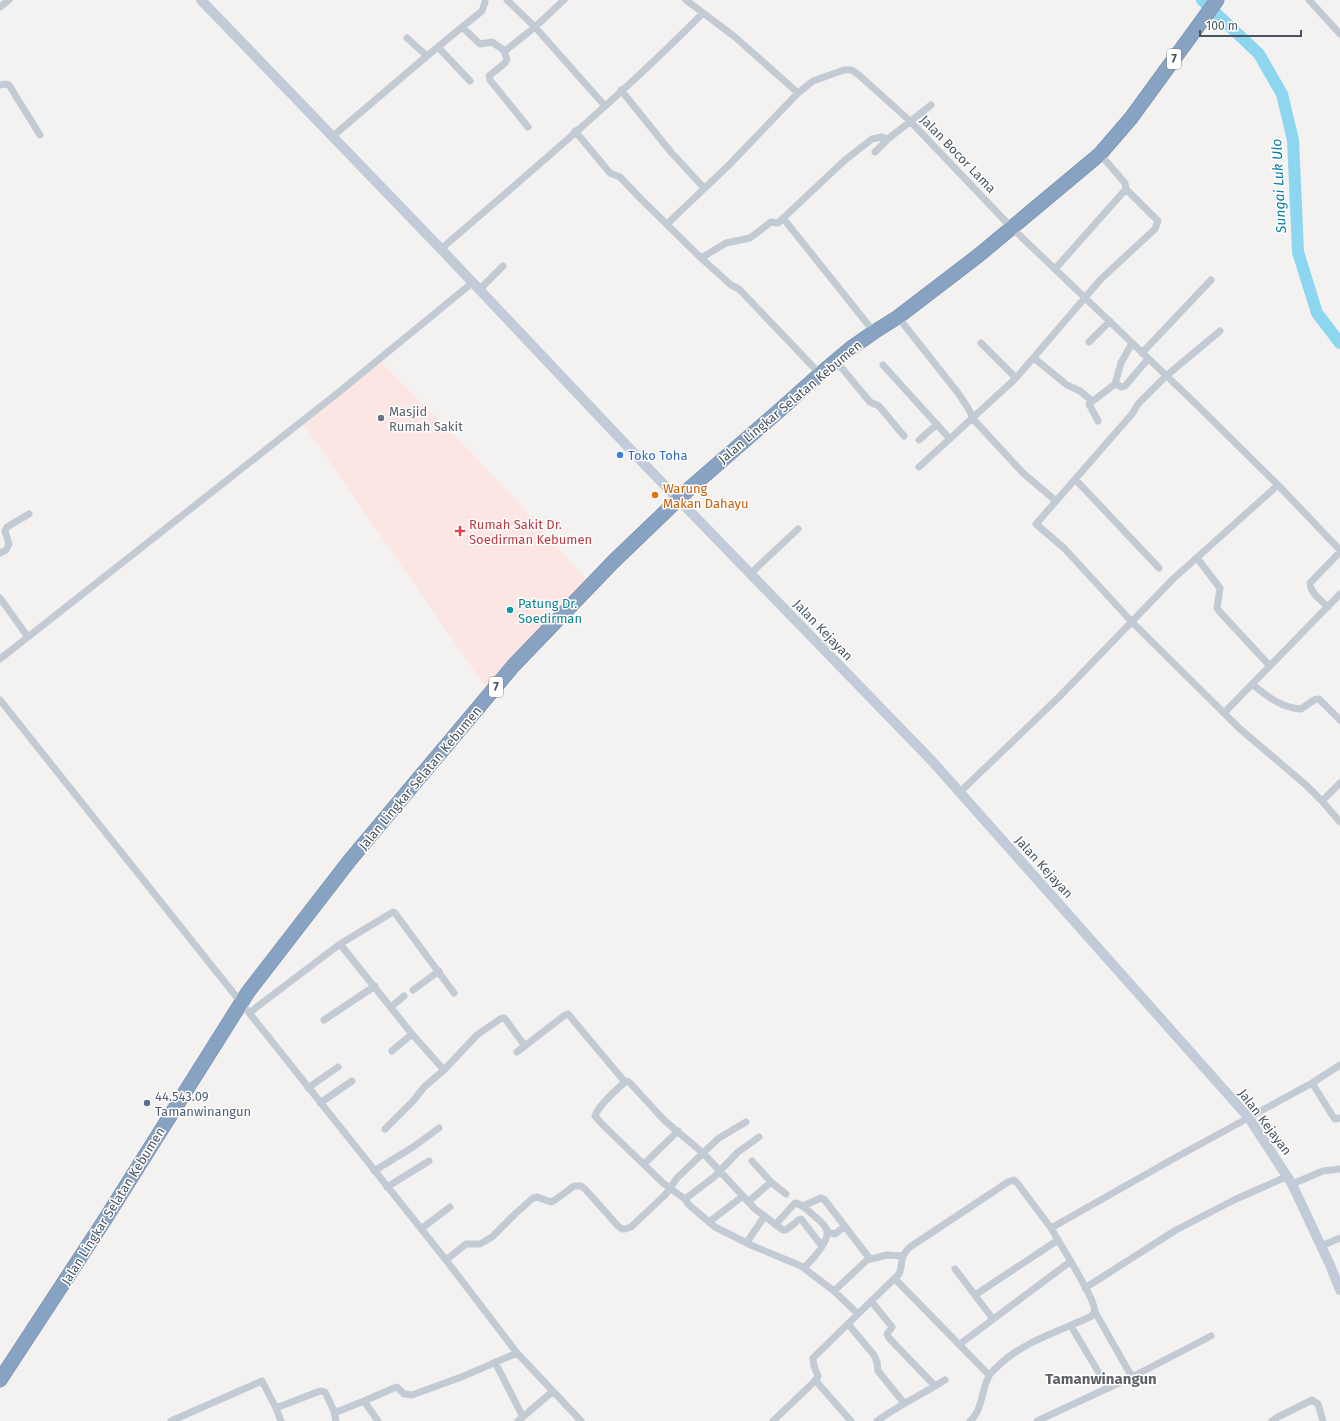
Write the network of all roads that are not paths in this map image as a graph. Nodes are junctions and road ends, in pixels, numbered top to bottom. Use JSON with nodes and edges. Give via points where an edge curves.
{"nodes":[{"id":1,"x":9,"y":0,"type":"edge"},
{"id":2,"x":201,"y":0,"type":"edge"},
{"id":3,"x":507,"y":0,"type":"edge"},
{"id":4,"x":564,"y":0,"type":"edge"},
{"id":5,"x":686,"y":0,"type":"edge"},
{"id":6,"x":1217,"y":0,"type":"edge"},
{"id":7,"x":1309,"y":0,"type":"edge"},
{"id":8,"x":484,"y":1,"type":"edge"},
{"id":9,"x":0,"y":7,"type":"edge"},
{"id":10,"x":702,"y":14,"type":"junction"},
{"id":11,"x":462,"y":27,"type":"junction"},
{"id":12,"x":535,"y":27,"type":"junction"},
{"id":13,"x":1340,"y":34,"type":"edge"},
{"id":14,"x":407,"y":38,"type":"dead end"},
{"id":15,"x":438,"y":47,"type":"junction"},
{"id":16,"x":509,"y":48,"type":"junction"},
{"id":17,"x":427,"y":56,"type":"junction"},
{"id":18,"x":470,"y":81,"type":"dead end"},
{"id":19,"x":0,"y":85,"type":"edge"},
{"id":20,"x":621,"y":90,"type":"junction"},
{"id":21,"x":798,"y":93,"type":"junction"},
{"id":22,"x":931,"y":105,"type":"dead end"},
{"id":23,"x":605,"y":106,"type":"junction"},
{"id":24,"x":910,"y":121,"type":"junction"},
{"id":25,"x":528,"y":127,"type":"dead end"},
{"id":26,"x":575,"y":131,"type":"junction"},
{"id":27,"x":40,"y":135,"type":"dead end"},
{"id":28,"x":334,"y":136,"type":"junction"},
{"id":29,"x":888,"y":139,"type":"junction"},
{"id":30,"x":875,"y":152,"type":"dead end"},
{"id":31,"x":1100,"y":154,"type":"junction"},
{"id":32,"x":704,"y":188,"type":"junction"},
{"id":33,"x":1126,"y":190,"type":"junction"},
{"id":34,"x":783,"y":218,"type":"junction"},
{"id":35,"x":667,"y":224,"type":"junction"},
{"id":36,"x":1011,"y":227,"type":"junction"},
{"id":37,"x":441,"y":249,"type":"junction"},
{"id":38,"x":701,"y":258,"type":"junction"},
{"id":39,"x":503,"y":266,"type":"dead end"},
{"id":40,"x":1055,"y":269,"type":"junction"},
{"id":41,"x":1211,"y":280,"type":"dead end"},
{"id":42,"x":475,"y":287,"type":"junction"},
{"id":43,"x":1085,"y":297,"type":"junction"},
{"id":44,"x":898,"y":317,"type":"junction"},
{"id":45,"x":1110,"y":321,"type":"junction"},
{"id":46,"x":1220,"y":331,"type":"dead end"},
{"id":47,"x":874,"y":332,"type":"junction"},
{"id":48,"x":1089,"y":342,"type":"dead end"},
{"id":49,"x":981,"y":343,"type":"dead end"},
{"id":50,"x":1132,"y":344,"type":"junction"},
{"id":51,"x":1142,"y":352,"type":"junction"},
{"id":52,"x":1034,"y":358,"type":"junction"},
{"id":53,"x":1148,"y":359,"type":"junction"},
{"id":54,"x":836,"y":361,"type":"junction"},
{"id":55,"x":883,"y":365,"type":"dead end"},
{"id":56,"x":820,"y":374,"type":"junction"},
{"id":57,"x":1166,"y":376,"type":"junction"},
{"id":58,"x":1016,"y":378,"type":"junction"},
{"id":59,"x":1115,"y":384,"type":"junction"},
{"id":60,"x":1092,"y":401,"type":"junction"},
{"id":61,"x":973,"y":418,"type":"junction"},
{"id":62,"x":1098,"y":421,"type":"dead end"},
{"id":63,"x":937,"y":424,"type":"junction"},
{"id":64,"x":904,"y":436,"type":"dead end"},
{"id":65,"x":950,"y":439,"type":"junction"},
{"id":66,"x":919,"y":440,"type":"dead end"},
{"id":67,"x":919,"y":467,"type":"dead end"},
{"id":68,"x":1075,"y":480,"type":"junction"},
{"id":69,"x":1278,"y":485,"type":"junction"},
{"id":70,"x":678,"y":499,"type":"junction"},
{"id":71,"x":1056,"y":501,"type":"junction"},
{"id":72,"x":29,"y":514,"type":"dead end"},
{"id":73,"x":798,"y":529,"type":"dead end"},
{"id":74,"x":1340,"y":551,"type":"edge"},
{"id":75,"x":0,"y":553,"type":"edge"},
{"id":76,"x":1197,"y":558,"type":"junction"},
{"id":77,"x":1158,"y":568,"type":"dead end"},
{"id":78,"x":750,"y":574,"type":"junction"},
{"id":79,"x":1340,"y":594,"type":"edge"},
{"id":80,"x":0,"y":598,"type":"edge"},
{"id":81,"x":1328,"y":607,"type":"junction"},
{"id":82,"x":1132,"y":622,"type":"junction"},
{"id":83,"x":28,"y":637,"type":"junction"},
{"id":84,"x":0,"y":659,"type":"edge"},
{"id":85,"x":1270,"y":666,"type":"junction"},
{"id":86,"x":1252,"y":684,"type":"junction"},
{"id":87,"x":0,"y":700,"type":"edge"},
{"id":88,"x":1224,"y":713,"type":"junction"},
{"id":89,"x":1340,"y":720,"type":"edge"},
{"id":90,"x":1340,"y":783,"type":"edge"},
{"id":91,"x":960,"y":792,"type":"junction"},
{"id":92,"x":1322,"y":801,"type":"junction"},
{"id":93,"x":1340,"y":822,"type":"edge"},
{"id":94,"x":340,"y":944,"type":"junction"},
{"id":95,"x":439,"y":971,"type":"junction"},
{"id":96,"x":375,"y":986,"type":"junction"},
{"id":97,"x":413,"y":990,"type":"dead end"},
{"id":98,"x":454,"y":992,"type":"dead end"},
{"id":99,"x":404,"y":996,"type":"dead end"},
{"id":100,"x":391,"y":1007,"type":"junction"},
{"id":101,"x":245,"y":1008,"type":"junction"},
{"id":102,"x":324,"y":1020,"type":"dead end"},
{"id":103,"x":412,"y":1034,"type":"junction"},
{"id":104,"x":525,"y":1046,"type":"junction"},
{"id":105,"x":392,"y":1051,"type":"dead end"},
{"id":106,"x":517,"y":1052,"type":"dead end"},
{"id":107,"x":1340,"y":1065,"type":"edge"},
{"id":108,"x":338,"y":1067,"type":"dead end"},
{"id":109,"x":444,"y":1070,"type":"junction"},
{"id":110,"x":352,"y":1082,"type":"dead end"},
{"id":111,"x":625,"y":1082,"type":"junction"},
{"id":112,"x":1312,"y":1083,"type":"junction"},
{"id":113,"x":308,"y":1088,"type":"junction"},
{"id":114,"x":320,"y":1104,"type":"junction"},
{"id":115,"x":1249,"y":1118,"type":"junction"},
{"id":116,"x":1340,"y":1118,"type":"edge"},
{"id":117,"x":746,"y":1122,"type":"dead end"},
{"id":118,"x":439,"y":1128,"type":"dead end"},
{"id":119,"x":385,"y":1129,"type":"dead end"},
{"id":120,"x":678,"y":1132,"type":"junction"},
{"id":121,"x":759,"y":1137,"type":"dead end"},
{"id":122,"x":703,"y":1153,"type":"junction"},
{"id":123,"x":429,"y":1161,"type":"dead end"},
{"id":124,"x":752,"y":1161,"type":"dead end"},
{"id":125,"x":644,"y":1164,"type":"junction"},
{"id":126,"x":1340,"y":1168,"type":"edge"},
{"id":127,"x":719,"y":1170,"type":"junction"},
{"id":128,"x":374,"y":1171,"type":"junction"},
{"id":129,"x":1290,"y":1180,"type":"junction"},
{"id":130,"x":771,"y":1182,"type":"junction"},
{"id":131,"x":387,"y":1187,"type":"junction"},
{"id":132,"x":669,"y":1188,"type":"junction"},
{"id":133,"x":786,"y":1194,"type":"dead end"},
{"id":134,"x":684,"y":1199,"type":"junction"},
{"id":135,"x":746,"y":1199,"type":"junction"},
{"id":136,"x":803,"y":1206,"type":"junction"},
{"id":137,"x":450,"y":1207,"type":"dead end"},
{"id":138,"x":764,"y":1217,"type":"junction"},
{"id":139,"x":818,"y":1219,"type":"junction"},
{"id":140,"x":709,"y":1222,"type":"junction"},
{"id":141,"x":775,"y":1225,"type":"junction"},
{"id":142,"x":845,"y":1226,"type":"junction"},
{"id":143,"x":808,"y":1228,"type":"junction"},
{"id":144,"x":1051,"y":1228,"type":"junction"},
{"id":145,"x":420,"y":1229,"type":"junction"},
{"id":146,"x":827,"y":1232,"type":"junction"},
{"id":147,"x":1340,"y":1238,"type":"edge"},
{"id":148,"x":1058,"y":1240,"type":"junction"},
{"id":149,"x":747,"y":1242,"type":"junction"},
{"id":150,"x":822,"y":1246,"type":"junction"},
{"id":151,"x":1321,"y":1246,"type":"junction"},
{"id":152,"x":902,"y":1256,"type":"junction"},
{"id":153,"x":870,"y":1259,"type":"junction"},
{"id":154,"x":446,"y":1260,"type":"junction"},
{"id":155,"x":1071,"y":1261,"type":"junction"},
{"id":156,"x":804,"y":1268,"type":"junction"},
{"id":157,"x":955,"y":1269,"type":"dead end"},
{"id":158,"x":895,"y":1279,"type":"junction"},
{"id":159,"x":1339,"y":1283,"type":"edge"},
{"id":160,"x":1085,"y":1288,"type":"junction"},
{"id":161,"x":834,"y":1291,"type":"junction"},
{"id":162,"x":975,"y":1295,"type":"junction"},
{"id":163,"x":872,"y":1301,"type":"junction"},
{"id":164,"x":1095,"y":1312,"type":"junction"},
{"id":165,"x":858,"y":1314,"type":"junction"},
{"id":166,"x":993,"y":1319,"type":"junction"},
{"id":167,"x":848,"y":1324,"type":"junction"},
{"id":168,"x":1071,"y":1326,"type":"junction"},
{"id":169,"x":1212,"y":1336,"type":"dead end"},
{"id":170,"x":960,"y":1344,"type":"junction"},
{"id":171,"x":517,"y":1353,"type":"junction"},
{"id":172,"x":495,"y":1362,"type":"junction"},
{"id":173,"x":989,"y":1375,"type":"junction"},
{"id":174,"x":1132,"y":1377,"type":"junction"},
{"id":175,"x":0,"y":1380,"type":"edge"},
{"id":176,"x":815,"y":1380,"type":"junction"},
{"id":177,"x":945,"y":1380,"type":"dead end"},
{"id":178,"x":935,"y":1386,"type":"junction"},
{"id":179,"x":1108,"y":1388,"type":"junction"},
{"id":180,"x":552,"y":1392,"type":"junction"},
{"id":181,"x":364,"y":1401,"type":"junction"},
{"id":182,"x":904,"y":1403,"type":"junction"},
{"id":183,"x":276,"y":1408,"type":"junction"},
{"id":184,"x":334,"y":1411,"type":"junction"},
{"id":185,"x":519,"y":1420,"type":"edge"},
{"id":186,"x":171,"y":1421,"type":"edge"},
{"id":187,"x":281,"y":1421,"type":"edge"},
{"id":188,"x":336,"y":1421,"type":"edge"},
{"id":189,"x":378,"y":1421,"type":"edge"},
{"id":190,"x":581,"y":1421,"type":"edge"},
{"id":191,"x":773,"y":1421,"type":"edge"},
{"id":192,"x":851,"y":1421,"type":"edge"},
{"id":193,"x":877,"y":1421,"type":"edge"},
{"id":194,"x":970,"y":1421,"type":"edge"},
{"id":195,"x":1037,"y":1421,"type":"edge"},
{"id":196,"x":1272,"y":1421,"type":"edge"},
{"id":197,"x":1323,"y":1421,"type":"edge"}],
"edges":[{"from":1,"to":9,"type":"street"},
{"from":2,"to":28,"type":"main road","name":"Jalan Kejayan"},
{"from":3,"to":12,"type":"street"},
{"from":4,"to":12,"type":"street"},
{"from":5,"to":10,"type":"street"},
{"from":6,"to":31,"type":"highway","name":"Jalan Lingkar Selatan Kebumen","number":"7","via":[[1131,118]]},
{"from":7,"to":13,"type":"street"},
{"from":8,"to":11,"type":"street","via":[[482,11]]},
{"from":10,"to":20,"type":"street","via":[[647,69]]},
{"from":10,"to":21,"type":"street","via":[[735,37]]},
{"from":11,"to":15,"type":"street"},
{"from":11,"to":16,"type":"street","via":[[480,44],[492,42]]},
{"from":12,"to":16,"type":"street"},
{"from":12,"to":23,"type":"street"},
{"from":14,"to":17,"type":"street"},
{"from":15,"to":17,"type":"street"},
{"from":15,"to":18,"type":"street"},
{"from":16,"to":25,"type":"street","via":[[505,54],[507,60],[490,73],[489,78]]},
{"from":17,"to":28,"type":"street"},
{"from":19,"to":27,"type":"street","via":[[9,85]]},
{"from":20,"to":23,"type":"street"},
{"from":20,"to":32,"type":"street","via":[[670,151]]},
{"from":21,"to":24,"type":"street","name":"Jalan Bocor Lama","via":[[813,81],[849,69]]},
{"from":21,"to":32,"type":"street"},
{"from":22,"to":24,"type":"street"},
{"from":23,"to":26,"type":"street"},
{"from":24,"to":29,"type":"street"},
{"from":24,"to":36,"type":"street","name":"Jalan Bocor Lama"},
{"from":26,"to":35,"type":"street","via":[[610,173],[620,177]]},
{"from":26,"to":37,"type":"street"},
{"from":28,"to":37,"type":"main road","name":"Jalan Kejayan"},
{"from":29,"to":30,"type":"street"},
{"from":29,"to":34,"type":"street","via":[[878,136],[872,139],[834,170]]},
{"from":31,"to":33,"type":"street","via":[[1125,183]]},
{"from":31,"to":36,"type":"highway","name":"Jalan Lingkar Selatan Kebumen","number":"7"},
{"from":32,"to":35,"type":"street"},
{"from":33,"to":40,"type":"street"},
{"from":33,"to":43,"type":"street","via":[[1157,218],[1157,225]]},
{"from":34,"to":38,"type":"street","via":[[778,223],[771,222],[750,238],[726,243]]},
{"from":34,"to":47,"type":"street"},
{"from":35,"to":38,"type":"street"},
{"from":36,"to":40,"type":"street","name":"Jalan Bocor Lama"},
{"from":36,"to":44,"type":"highway","name":"Jalan Lingkar Selatan Kebumen","number":"7"},
{"from":37,"to":42,"type":"main road","name":"Jalan Kejayan"},
{"from":38,"to":56,"type":"street","via":[[739,289]]},
{"from":39,"to":42,"type":"street"},
{"from":40,"to":43,"type":"street","name":"Jalan Bocor Lama"},
{"from":41,"to":51,"type":"street"},
{"from":42,"to":70,"type":"main road","name":"Jalan Kejayan"},
{"from":42,"to":83,"type":"street"},
{"from":43,"to":45,"type":"street","name":"Jalan Bocor Lama"},
{"from":43,"to":52,"type":"street"},
{"from":44,"to":47,"type":"highway","name":"Jalan Lingkar Selatan Kebumen","number":"7"},
{"from":44,"to":61,"type":"street","via":[[961,397]]},
{"from":45,"to":48,"type":"street"},
{"from":45,"to":50,"type":"street","name":"Jalan Bocor Lama"},
{"from":46,"to":57,"type":"street"},
{"from":47,"to":54,"type":"highway","name":"Jalan Lingkar Selatan Kebumen","number":"7"},
{"from":49,"to":58,"type":"street"},
{"from":50,"to":51,"type":"street","name":"Jalan Bocor Lama"},
{"from":50,"to":59,"type":"street","via":[[1121,364]]},
{"from":51,"to":53,"type":"street","name":"Jalan Bocor Lama"},
{"from":52,"to":58,"type":"street"},
{"from":52,"to":60,"type":"street","via":[[1067,385]]},
{"from":53,"to":57,"type":"street","name":"Jalan Bocor Lama"},
{"from":53,"to":59,"type":"street","via":[[1125,386]]},
{"from":54,"to":56,"type":"highway","name":"Jalan Lingkar Selatan Kebumen","number":"7"},
{"from":54,"to":64,"type":"street","via":[[870,402],[878,406]]},
{"from":55,"to":63,"type":"street"},
{"from":56,"to":70,"type":"highway","name":"Jalan Lingkar Selatan Kebumen","number":"7"},
{"from":57,"to":68,"type":"street","via":[[1138,404]]},
{"from":57,"to":69,"type":"street","name":"Jalan Bocor Lama"},
{"from":58,"to":61,"type":"street"},
{"from":59,"to":60,"type":"street"},
{"from":60,"to":62,"type":"street","via":[[1089,404]]},
{"from":61,"to":65,"type":"street"},
{"from":61,"to":71,"type":"street","via":[[1023,473]]},
{"from":63,"to":65,"type":"street"},
{"from":63,"to":66,"type":"street"},
{"from":65,"to":67,"type":"street"},
{"from":68,"to":71,"type":"street"},
{"from":68,"to":77,"type":"street"},
{"from":69,"to":74,"type":"street","name":"Jalan Bocor Lama"},
{"from":69,"to":76,"type":"street"},
{"from":70,"to":78,"type":"main road","name":"Jalan Kejayan"},
{"from":70,"to":101,"type":"highway","name":"Jalan Lingkar Selatan Kebumen","number":"7","via":[[514,665],[350,860]]},
{"from":71,"to":82,"type":"street","via":[[1037,522],[1038,528],[1066,551]]},
{"from":72,"to":75,"type":"street","via":[[6,528],[9,544],[6,550]]},
{"from":73,"to":78,"type":"street"},
{"from":74,"to":81,"type":"street","via":[[1310,583],[1310,587]]},
{"from":76,"to":82,"type":"street"},
{"from":76,"to":85,"type":"street","via":[[1220,588],[1217,608],[1219,611]]},
{"from":78,"to":91,"type":"main road","name":"Jalan Kejayan"},
{"from":79,"to":81,"type":"street"},
{"from":80,"to":83,"type":"street"},
{"from":81,"to":85,"type":"street"},
{"from":82,"to":88,"type":"street"},
{"from":82,"to":91,"type":"street","via":[[1059,697]]},
{"from":83,"to":84,"type":"street"},
{"from":85,"to":86,"type":"street"},
{"from":86,"to":88,"type":"street"},
{"from":86,"to":89,"type":"street","via":[[1274,701],[1296,709],[1320,699]]},
{"from":87,"to":101,"type":"street"},
{"from":88,"to":92,"type":"street"},
{"from":90,"to":92,"type":"street"},
{"from":91,"to":115,"type":"main road","name":"Jalan Kejayan"},
{"from":92,"to":93,"type":"street"},
{"from":94,"to":95,"type":"street","via":[[394,912]]},
{"from":94,"to":96,"type":"street"},
{"from":94,"to":101,"type":"street"},
{"from":95,"to":97,"type":"street"},
{"from":95,"to":98,"type":"street"},
{"from":96,"to":100,"type":"street"},
{"from":96,"to":102,"type":"street"},
{"from":99,"to":100,"type":"street"},
{"from":100,"to":103,"type":"street"},
{"from":101,"to":113,"type":"street"},
{"from":101,"to":175,"type":"highway","name":"Jalan Lingkar Selatan Kebumen","number":"7"},
{"from":103,"to":105,"type":"street"},
{"from":103,"to":109,"type":"street"},
{"from":104,"to":106,"type":"street"},
{"from":104,"to":109,"type":"street","via":[[502,1018],[477,1035]]},
{"from":104,"to":111,"type":"street","via":[[568,1014]]},
{"from":107,"to":112,"type":"street"},
{"from":108,"to":113,"type":"street"},
{"from":109,"to":119,"type":"street","via":[[424,1087]]},
{"from":110,"to":114,"type":"street"},
{"from":111,"to":120,"type":"street","via":[[630,1083]]},
{"from":111,"to":125,"type":"street","via":[[595,1116]]},
{"from":112,"to":115,"type":"street"},
{"from":112,"to":116,"type":"street","via":[[1334,1118]]},
{"from":113,"to":114,"type":"street"},
{"from":114,"to":128,"type":"street"},
{"from":115,"to":129,"type":"main road","name":"Jalan Kejayan"},
{"from":115,"to":144,"type":"street"},
{"from":117,"to":122,"type":"street","via":[[719,1138]]},
{"from":118,"to":128,"type":"street"},
{"from":120,"to":122,"type":"street"},
{"from":120,"to":125,"type":"street"},
{"from":121,"to":127,"type":"street"},
{"from":122,"to":127,"type":"street"},
{"from":122,"to":132,"type":"street"},
{"from":123,"to":131,"type":"street"},
{"from":124,"to":130,"type":"street"},
{"from":125,"to":132,"type":"street"},
{"from":126,"to":129,"type":"street","via":[[1323,1170]]},
{"from":127,"to":134,"type":"street","via":[[709,1181]]},
{"from":127,"to":135,"type":"street"},
{"from":128,"to":131,"type":"street"},
{"from":129,"to":151,"type":"main road","name":"Jalan Kejayan"},
{"from":129,"to":160,"type":"street","via":[[1234,1200],[1176,1230]]},
{"from":130,"to":133,"type":"street"},
{"from":130,"to":135,"type":"street"},
{"from":131,"to":145,"type":"street"},
{"from":132,"to":134,"type":"street"},
{"from":132,"to":154,"type":"street","via":[[641,1218],[625,1229],[618,1226],[581,1186],[571,1187],[551,1202],[533,1198],[492,1237],[480,1244],[466,1244]]},
{"from":134,"to":140,"type":"street"},
{"from":135,"to":138,"type":"street"},
{"from":135,"to":140,"type":"street"},
{"from":136,"to":139,"type":"street"},
{"from":136,"to":141,"type":"street","via":[[795,1203]]},
{"from":136,"to":142,"type":"street","via":[[821,1198]]},
{"from":137,"to":145,"type":"street"},
{"from":138,"to":141,"type":"street"},
{"from":138,"to":149,"type":"street"},
{"from":139,"to":143,"type":"street"},
{"from":139,"to":146,"type":"street"},
{"from":140,"to":149,"type":"street"},
{"from":141,"to":143,"type":"street","via":[[785,1230],[801,1219]]},
{"from":142,"to":146,"type":"street","via":[[835,1234]]},
{"from":142,"to":153,"type":"street"},
{"from":143,"to":150,"type":"street"},
{"from":144,"to":148,"type":"street"},
{"from":144,"to":152,"type":"street","via":[[1014,1180],[910,1246]]},
{"from":145,"to":154,"type":"street"},
{"from":146,"to":150,"type":"street"},
{"from":147,"to":151,"type":"street"},
{"from":148,"to":155,"type":"street"},
{"from":148,"to":162,"type":"street"},
{"from":149,"to":156,"type":"street"},
{"from":150,"to":156,"type":"street"},
{"from":151,"to":159,"type":"main road","name":"Jalan Kejayan"},
{"from":152,"to":153,"type":"street","via":[[887,1255]]},
{"from":152,"to":158,"type":"street","via":[[901,1270]]},
{"from":153,"to":161,"type":"street"},
{"from":154,"to":171,"type":"street"},
{"from":155,"to":160,"type":"street"},
{"from":155,"to":166,"type":"street"},
{"from":156,"to":161,"type":"street"},
{"from":157,"to":162,"type":"street"},
{"from":158,"to":163,"type":"street"},
{"from":158,"to":170,"type":"street"},
{"from":160,"to":164,"type":"street"},
{"from":161,"to":165,"type":"street"},
{"from":162,"to":166,"type":"street"},
{"from":163,"to":165,"type":"street"},
{"from":163,"to":178,"type":"street","via":[[892,1327],[887,1334],[889,1338]]},
{"from":164,"to":168,"type":"street"},
{"from":164,"to":174,"type":"street"},
{"from":165,"to":167,"type":"street"},
{"from":166,"to":170,"type":"street"},
{"from":167,"to":176,"type":"street","via":[[813,1358],[818,1376]]},
{"from":167,"to":182,"type":"street","via":[[874,1355],[878,1371]]},
{"from":168,"to":173,"type":"street","via":[[1022,1349]]},
{"from":168,"to":179,"type":"street"},
{"from":169,"to":174,"type":"street"},
{"from":170,"to":173,"type":"street"},
{"from":171,"to":172,"type":"street"},
{"from":171,"to":180,"type":"street"},
{"from":172,"to":181,"type":"street","via":[[412,1395],[406,1395],[397,1387]]},
{"from":172,"to":185,"type":"street"},
{"from":173,"to":194,"type":"street","via":[[979,1408]]},
{"from":174,"to":179,"type":"street"},
{"from":176,"to":191,"type":"street"},
{"from":176,"to":192,"type":"street"},
{"from":177,"to":178,"type":"street"},
{"from":178,"to":182,"type":"street"},
{"from":179,"to":195,"type":"street"},
{"from":180,"to":185,"type":"street"},
{"from":180,"to":190,"type":"street"},
{"from":181,"to":184,"type":"street"},
{"from":181,"to":189,"type":"street"},
{"from":182,"to":193,"type":"street"},
{"from":183,"to":184,"type":"street","via":[[320,1391],[325,1392]]},
{"from":183,"to":186,"type":"street","via":[[262,1381]]},
{"from":183,"to":187,"type":"street"},
{"from":184,"to":188,"type":"street"},
{"from":196,"to":197,"type":"street","via":[[1312,1400],[1318,1404]]}]}
